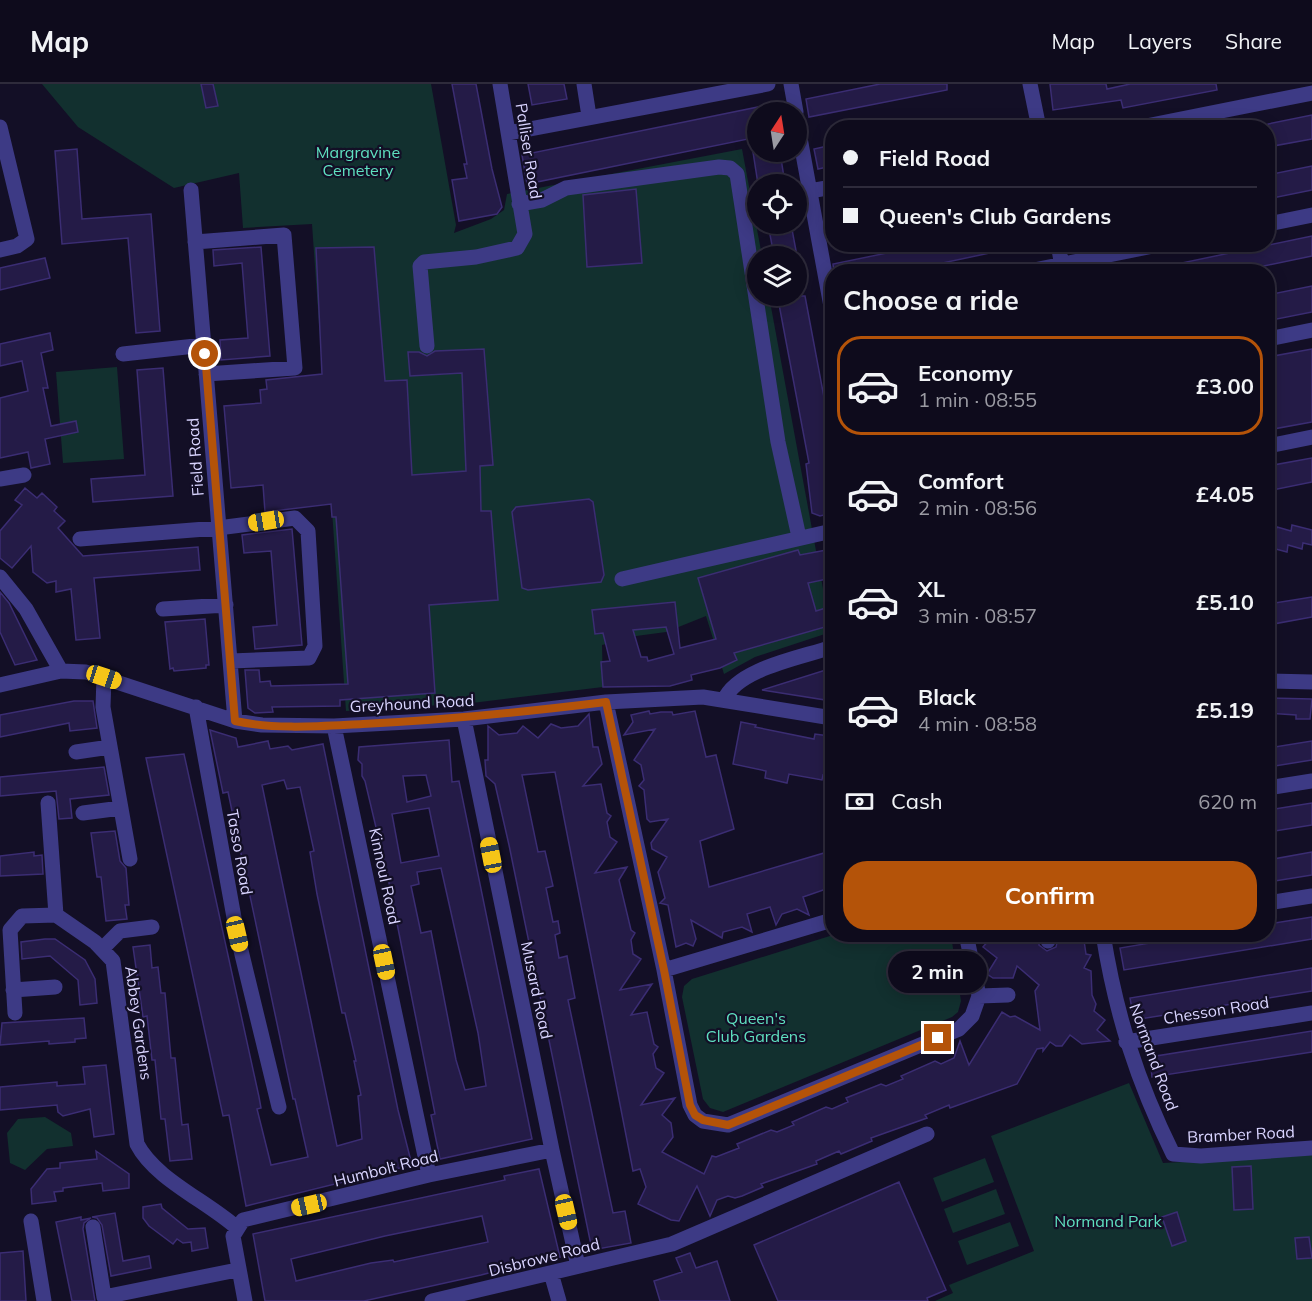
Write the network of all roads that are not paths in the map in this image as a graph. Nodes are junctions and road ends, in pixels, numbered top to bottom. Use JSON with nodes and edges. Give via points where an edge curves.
{"nodes":[{"id":1,"x":500,"y":84,"type":"edge"},
{"id":2,"x":584,"y":84,"type":"edge"},
{"id":3,"x":768,"y":84,"type":"edge"},
{"id":4,"x":790,"y":84,"type":"edge"},
{"id":5,"x":1030,"y":84,"type":"edge"},
{"id":6,"x":1312,"y":93,"type":"edge"},
{"id":7,"x":794,"y":102,"type":"edge"},
{"id":8,"x":589,"y":116,"type":"junction"},
{"id":9,"x":1037,"y":120,"type":"edge"},
{"id":10,"x":1176,"y":120,"type":"edge"},
{"id":11,"x":0,"y":127,"type":"edge"},
{"id":12,"x":509,"y":133,"type":"junction"},
{"id":13,"x":805,"y":162,"type":"edge"},
{"id":14,"x":825,"y":188,"type":"edge"},
{"id":15,"x":191,"y":190,"type":"dead end"},
{"id":16,"x":810,"y":191,"type":"junction"},
{"id":17,"x":519,"y":204,"type":"junction"},
{"id":18,"x":1312,"y":214,"type":"edge"},
{"id":19,"x":1275,"y":222,"type":"edge"},
{"id":20,"x":195,"y":242,"type":"junction"},
{"id":21,"x":0,"y":250,"type":"edge"},
{"id":22,"x":1129,"y":252,"type":"edge"},
{"id":23,"x":1079,"y":264,"type":"edge"},
{"id":24,"x":825,"y":271,"type":"edge"},
{"id":25,"x":1312,"y":330,"type":"edge"},
{"id":26,"x":1275,"y":338,"type":"edge"},
{"id":27,"x":204,"y":345,"type":"junction"},
{"id":28,"x":427,"y":346,"type":"dead end"},
{"id":29,"x":123,"y":354,"type":"dead end"},
{"id":30,"x":206,"y":374,"type":"junction"},
{"id":31,"x":1312,"y":437,"type":"edge"},
{"id":32,"x":1275,"y":445,"type":"edge"},
{"id":33,"x":24,"y":475,"type":"dead end"},
{"id":34,"x":0,"y":479,"type":"edge"},
{"id":35,"x":218,"y":528,"type":"junction"},
{"id":36,"x":825,"y":532,"type":"edge"},
{"id":37,"x":806,"y":535,"type":"junction"},
{"id":38,"x":80,"y":539,"type":"dead end"},
{"id":39,"x":0,"y":577,"type":"edge"},
{"id":40,"x":622,"y":579,"type":"dead end"},
{"id":41,"x":226,"y":605,"type":"junction"},
{"id":42,"x":163,"y":609,"type":"dead end"},
{"id":43,"x":825,"y":649,"type":"edge"},
{"id":44,"x":231,"y":661,"type":"junction"},
{"id":45,"x":62,"y":671,"type":"junction"},
{"id":46,"x":104,"y":677,"type":"junction"},
{"id":47,"x":1275,"y":681,"type":"edge"},
{"id":48,"x":1312,"y":682,"type":"edge"},
{"id":49,"x":0,"y":685,"type":"edge"},
{"id":50,"x":724,"y":700,"type":"junction"},
{"id":51,"x":606,"y":702,"type":"junction"},
{"id":52,"x":196,"y":708,"type":"junction"},
{"id":53,"x":825,"y":717,"type":"edge"},
{"id":54,"x":464,"y":719,"type":"junction"},
{"id":55,"x":235,"y":721,"type":"junction"},
{"id":56,"x":334,"y":726,"type":"junction"},
{"id":57,"x":110,"y":747,"type":"junction"},
{"id":58,"x":76,"y":752,"type":"dead end"},
{"id":59,"x":1312,"y":781,"type":"edge"},
{"id":60,"x":1275,"y":787,"type":"edge"},
{"id":61,"x":48,"y":803,"type":"dead end"},
{"id":62,"x":121,"y":808,"type":"junction"},
{"id":63,"x":83,"y":813,"type":"dead end"},
{"id":64,"x":130,"y":860,"type":"dead end"},
{"id":65,"x":1312,"y":896,"type":"edge"},
{"id":66,"x":1275,"y":902,"type":"edge"},
{"id":67,"x":56,"y":915,"type":"junction"},
{"id":68,"x":825,"y":922,"type":"edge"},
{"id":69,"x":152,"y":927,"type":"dead end"},
{"id":70,"x":968,"y":942,"type":"edge"},
{"id":71,"x":1104,"y":942,"type":"edge"},
{"id":72,"x":103,"y":948,"type":"junction"},
{"id":73,"x":664,"y":970,"type":"junction"},
{"id":74,"x":55,"y":987,"type":"dead end"},
{"id":75,"x":13,"y":990,"type":"junction"},
{"id":76,"x":1008,"y":995,"type":"dead end"},
{"id":77,"x":979,"y":996,"type":"junction"},
{"id":78,"x":15,"y":1012,"type":"dead end"},
{"id":79,"x":1312,"y":1013,"type":"edge"},
{"id":80,"x":1126,"y":1042,"type":"junction"},
{"id":81,"x":279,"y":1107,"type":"dead end"},
{"id":82,"x":927,"y":1134,"type":"dead end"},
{"id":83,"x":1312,"y":1148,"type":"edge"},
{"id":84,"x":552,"y":1150,"type":"junction"},
{"id":85,"x":1173,"y":1154,"type":"joint"},
{"id":86,"x":429,"y":1175,"type":"junction"},
{"id":87,"x":32,"y":1221,"type":"dead end"},
{"id":88,"x":93,"y":1227,"type":"dead end"},
{"id":89,"x":237,"y":1228,"type":"junction"},
{"id":90,"x":578,"y":1266,"type":"junction"},
{"id":91,"x":237,"y":1270,"type":"junction"},
{"id":92,"x":551,"y":1273,"type":"junction"},
{"id":93,"x":105,"y":1299,"type":"edge"},
{"id":94,"x":45,"y":1301,"type":"edge"},
{"id":95,"x":245,"y":1301,"type":"edge"},
{"id":96,"x":432,"y":1301,"type":"edge"},
{"id":97,"x":559,"y":1301,"type":"edge"}],
"edges":[{"from":1,"to":12,"type":"street","name":"Palliser Road"},
{"from":2,"to":8,"type":"street"},
{"from":3,"to":8,"type":"street"},
{"from":4,"to":7,"type":"street"},
{"from":5,"to":9,"type":"street"},
{"from":6,"to":10,"type":"street"},
{"from":8,"to":12,"type":"street"},
{"from":11,"to":21,"type":"street","via":[[27,239]]},
{"from":12,"to":17,"type":"street","name":"Palliser Road"},
{"from":13,"to":16,"type":"street"},
{"from":14,"to":16,"type":"street"},
{"from":15,"to":20,"type":"street","name":"Field Road"},
{"from":16,"to":24,"type":"street"},
{"from":17,"to":28,"type":"street","name":"Palliser Road","via":[[525,234],[517,248],[424,262],[420,267]]},
{"from":17,"to":37,"type":"street","via":[[542,200],[566,188],[719,167],[730,168],[736,174],[778,442]]},
{"from":18,"to":19,"type":"street"},
{"from":20,"to":27,"type":"street","name":"Field Road"},
{"from":20,"to":30,"type":"street","via":[[284,235],[291,312],[295,368]]},
{"from":22,"to":23,"type":"street"},
{"from":25,"to":26,"type":"street"},
{"from":27,"to":29,"type":"street"},
{"from":27,"to":30,"type":"street","name":"Field Road"},
{"from":30,"to":35,"type":"street","name":"Field Road"},
{"from":31,"to":32,"type":"street"},
{"from":33,"to":34,"type":"street"},
{"from":35,"to":38,"type":"street"},
{"from":35,"to":41,"type":"street","name":"Field Road"},
{"from":35,"to":44,"type":"street","via":[[295,518],[308,531],[315,646],[309,658]]},
{"from":36,"to":37,"type":"street"},
{"from":37,"to":40,"type":"street"},
{"from":39,"to":45,"type":"street","via":[[26,609]]},
{"from":41,"to":42,"type":"street"},
{"from":41,"to":44,"type":"street","name":"Field Road"},
{"from":43,"to":50,"type":"street","via":[[762,669],[729,689]]},
{"from":44,"to":55,"type":"street","name":"Field Road"},
{"from":45,"to":46,"type":"street","name":"Greyhound Road"},
{"from":45,"to":49,"type":"street","name":"Greyhound Road"},
{"from":46,"to":52,"type":"street","name":"Greyhound Road"},
{"from":46,"to":57,"type":"street","via":[[103,707]]},
{"from":47,"to":48,"type":"street"},
{"from":50,"to":51,"type":"street","name":"Greyhound Road","via":[[703,697]]},
{"from":50,"to":53,"type":"street","name":"Greyhound Road"},
{"from":51,"to":54,"type":"street","name":"Greyhound Road"},
{"from":51,"to":73,"type":"street"},
{"from":52,"to":55,"type":"street","name":"Greyhound Road"},
{"from":52,"to":81,"type":"street","name":"Tasso Road","via":[[237,934]]},
{"from":54,"to":56,"type":"street","name":"Greyhound Road"},
{"from":54,"to":84,"type":"street","name":"Musard Road"},
{"from":55,"to":56,"type":"street","name":"Greyhound Road","via":[[262,726]]},
{"from":56,"to":86,"type":"street","name":"Kinnoul Road"},
{"from":57,"to":58,"type":"street"},
{"from":57,"to":62,"type":"street"},
{"from":59,"to":60,"type":"street"},
{"from":61,"to":67,"type":"street"},
{"from":62,"to":63,"type":"street"},
{"from":62,"to":64,"type":"street"},
{"from":65,"to":66,"type":"street"},
{"from":67,"to":72,"type":"street"},
{"from":67,"to":75,"type":"street","via":[[22,916],[13,923],[9,939]]},
{"from":68,"to":73,"type":"street"},
{"from":69,"to":72,"type":"street","via":[[120,931]]},
{"from":70,"to":77,"type":"street"},
{"from":71,"to":80,"type":"street","name":"Normand Road"},
{"from":72,"to":89,"type":"street","name":"Abbey Gardens","via":[[112,961],[137,1143],[157,1168]]},
{"from":73,"to":77,"type":"street","via":[[690,1105],[695,1115],[715,1125],[728,1125],[959,1029],[972,1016]]},
{"from":74,"to":75,"type":"street"},
{"from":75,"to":78,"type":"street"},
{"from":76,"to":77,"type":"street"},
{"from":79,"to":80,"type":"street","name":"Chesson Road"},
{"from":80,"to":85,"type":"street","name":"Normand Road"},
{"from":82,"to":90,"type":"street","name":"Disbrowe Road","via":[[664,1247]]},
{"from":83,"to":85,"type":"street","name":"Bramber Road","via":[[1201,1156]]},
{"from":84,"to":86,"type":"street","name":"Humbolt Road"},
{"from":84,"to":90,"type":"street","name":"Musard Road"},
{"from":86,"to":89,"type":"street","name":"Humbolt Road","via":[[243,1220]]},
{"from":87,"to":94,"type":"street"},
{"from":88,"to":93,"type":"street"},
{"from":89,"to":91,"type":"street","via":[[233,1236]]},
{"from":90,"to":92,"type":"street","name":"Disbrowe Road"},
{"from":91,"to":93,"type":"street"},
{"from":91,"to":95,"type":"street"},
{"from":92,"to":96,"type":"street","name":"Disbrowe Road"},
{"from":92,"to":97,"type":"street"}]}
